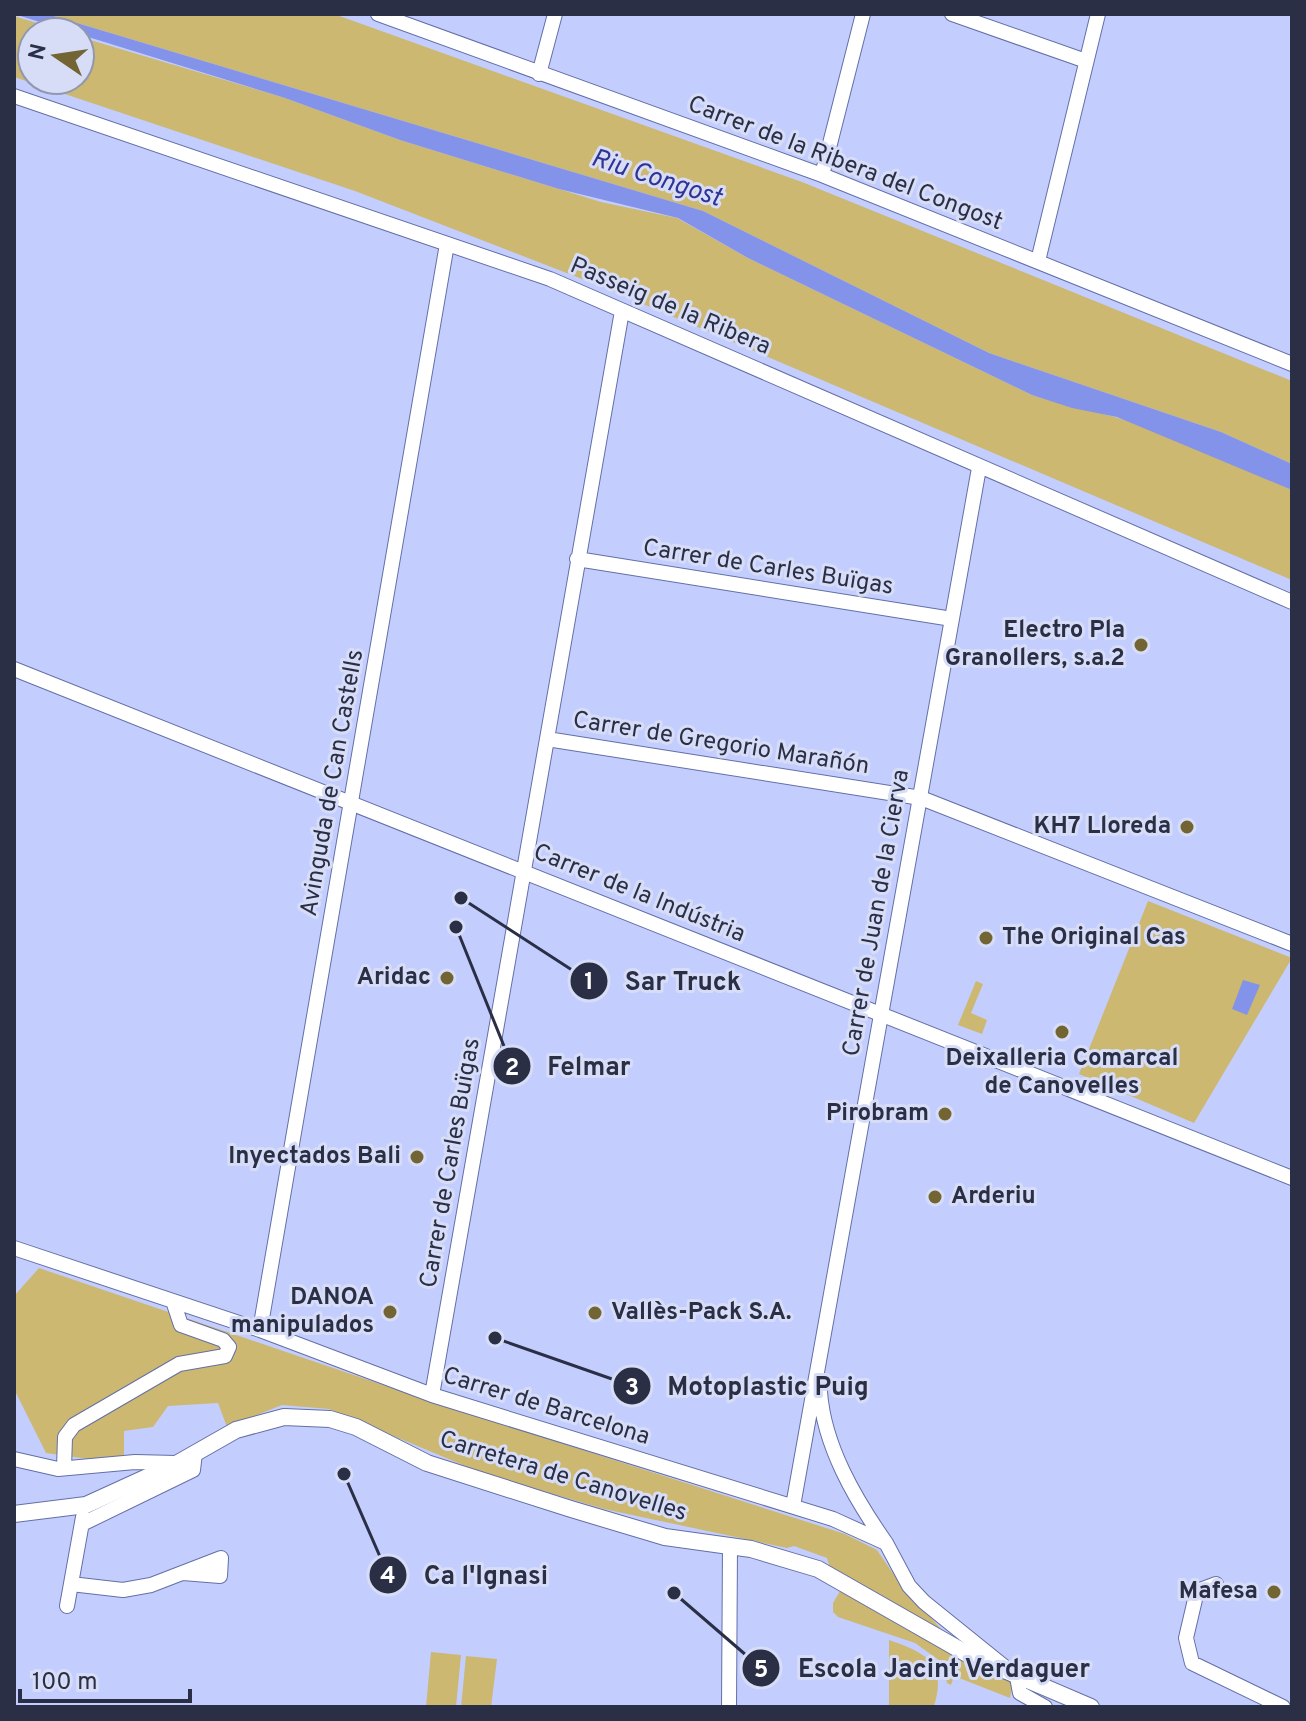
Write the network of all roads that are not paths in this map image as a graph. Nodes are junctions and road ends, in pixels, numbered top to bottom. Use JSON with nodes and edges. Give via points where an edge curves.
{"nodes":[{"id":1,"x":378,"y":14,"type":"edge"},
{"id":2,"x":555,"y":14,"type":"edge"},
{"id":3,"x":863,"y":14,"type":"edge"},
{"id":4,"x":952,"y":14,"type":"edge"},
{"id":5,"x":1098,"y":14,"type":"edge"},
{"id":6,"x":1086,"y":61,"type":"junction"},
{"id":7,"x":539,"y":74,"type":"junction"},
{"id":8,"x":14,"y":96,"type":"edge"},
{"id":9,"x":822,"y":175,"type":"junction"},
{"id":10,"x":447,"y":244,"type":"junction"},
{"id":11,"x":1038,"y":261,"type":"junction"},
{"id":12,"x":622,"y":311,"type":"junction"},
{"id":13,"x":1292,"y":364,"type":"edge"},
{"id":14,"x":979,"y":468,"type":"junction"},
{"id":15,"x":577,"y":559,"type":"junction"},
{"id":16,"x":1292,"y":602,"type":"edge"},
{"id":17,"x":952,"y":619,"type":"junction"},
{"id":18,"x":14,"y":669,"type":"edge"},
{"id":19,"x":547,"y":739,"type":"junction"},
{"id":20,"x":921,"y":798,"type":"junction"},
{"id":21,"x":352,"y":803,"type":"junction"},
{"id":22,"x":524,"y":871,"type":"junction"},
{"id":23,"x":1292,"y":944,"type":"edge"},
{"id":24,"x":880,"y":1014,"type":"junction"},
{"id":25,"x":1292,"y":1178,"type":"edge"},
{"id":26,"x":14,"y":1248,"type":"edge"},
{"id":27,"x":173,"y":1301,"type":"junction"},
{"id":28,"x":260,"y":1330,"type":"junction"},
{"id":29,"x":819,"y":1368,"type":"junction"},
{"id":30,"x":432,"y":1395,"type":"junction"},
{"id":31,"x":195,"y":1453,"type":"junction"},
{"id":32,"x":14,"y":1459,"type":"edge"},
{"id":33,"x":178,"y":1463,"type":"junction"},
{"id":34,"x":64,"y":1468,"type":"junction"},
{"id":35,"x":86,"y":1505,"type":"junction"},
{"id":36,"x":793,"y":1506,"type":"junction"},
{"id":37,"x":14,"y":1514,"type":"edge"},
{"id":38,"x":82,"y":1524,"type":"junction"},
{"id":39,"x":886,"y":1543,"type":"junction"},
{"id":40,"x":730,"y":1546,"type":"junction"},
{"id":41,"x":183,"y":1573,"type":"dead end"},
{"id":42,"x":71,"y":1584,"type":"junction"},
{"id":43,"x":1216,"y":1584,"type":"dead end"},
{"id":44,"x":67,"y":1606,"type":"dead end"},
{"id":45,"x":1017,"y":1677,"type":"junction"},
{"id":46,"x":729,"y":1707,"type":"edge"},
{"id":47,"x":1045,"y":1707,"type":"edge"},
{"id":48,"x":1091,"y":1707,"type":"edge"},
{"id":49,"x":1283,"y":1707,"type":"edge"}],
"edges":[{"from":1,"to":7,"type":"street","name":"Carrer de la Ribera del Congost"},
{"from":2,"to":7,"type":"street"},
{"from":3,"to":9,"type":"street"},
{"from":4,"to":6,"type":"street"},
{"from":5,"to":6,"type":"street"},
{"from":6,"to":11,"type":"street"},
{"from":7,"to":9,"type":"street","name":"Carrer de la Ribera del Congost"},
{"from":8,"to":10,"type":"street","name":"Passeig de la Ribera"},
{"from":9,"to":11,"type":"street","name":"Carrer de la Ribera del Congost"},
{"from":10,"to":12,"type":"street","name":"Passeig de la Ribera","via":[[550,279]]},
{"from":10,"to":21,"type":"street","name":"Avinguda de Can Castells"},
{"from":11,"to":13,"type":"street","name":"Carrer de la Ribera del Congost"},
{"from":12,"to":14,"type":"street","name":"Passeig de la Ribera"},
{"from":12,"to":15,"type":"street","name":"Carrer de Carles Buïgas"},
{"from":14,"to":16,"type":"street","name":"Passeig de la Ribera"},
{"from":14,"to":17,"type":"street","name":"Carrer de Juan de la Cierva"},
{"from":15,"to":17,"type":"street","name":"Carrer de Carles Buïgas"},
{"from":15,"to":19,"type":"street","name":"Carrer de Carles Buïgas"},
{"from":17,"to":20,"type":"street","name":"Carrer de Juan de la Cierva"},
{"from":18,"to":21,"type":"street","name":"Carrer de la Indústria"},
{"from":19,"to":20,"type":"street","name":"Carrer de Gregorio Marañón"},
{"from":19,"to":22,"type":"street","name":"Carrer de Carles Buïgas"},
{"from":20,"to":23,"type":"street","name":"Carrer de Gregorio Marañón"},
{"from":20,"to":24,"type":"street","name":"Carrer de Juan de la Cierva"},
{"from":21,"to":22,"type":"street","name":"Carrer de la Indústria"},
{"from":21,"to":28,"type":"street","name":"Avinguda de Can Castells"},
{"from":22,"to":24,"type":"street","name":"Carrer de la Indústria"},
{"from":22,"to":30,"type":"street","name":"Carrer de Carles Buïgas"},
{"from":24,"to":25,"type":"street","name":"Carrer de la Indústria"},
{"from":24,"to":29,"type":"street","name":"Carrer de Juan de la Cierva"},
{"from":26,"to":27,"type":"street","name":"Carrer de Barcelona"},
{"from":27,"to":28,"type":"street","name":"Carrer de Barcelona"},
{"from":27,"to":34,"type":"street","via":[[181,1325],[223,1340],[229,1347],[225,1356],[179,1364],[74,1425],[65,1437]]},
{"from":28,"to":30,"type":"street","name":"Carrer de Barcelona"},
{"from":29,"to":36,"type":"street","name":"Carrer de Juan de la Cierva"},
{"from":29,"to":39,"type":"street","name":"Carrer de Juan de la Cierva","via":[[822,1423],[859,1505]]},
{"from":30,"to":36,"type":"street","name":"Carrer de Barcelona"},
{"from":31,"to":33,"type":"street","name":"Carretera de Canovelles"},
{"from":31,"to":38,"type":"street","via":[[193,1470]]},
{"from":31,"to":40,"type":"street","name":"Carretera de Canovelles","via":[[236,1430],[284,1417],[330,1419],[450,1471],[665,1537]]},
{"from":32,"to":34,"type":"street"},
{"from":33,"to":34,"type":"street"},
{"from":33,"to":35,"type":"street","name":"Carretera de Canovelles"},
{"from":35,"to":37,"type":"street","name":"Carretera de Canovelles"},
{"from":35,"to":38,"type":"street"},
{"from":36,"to":39,"type":"street","name":"Carrer de Barcelona"},
{"from":38,"to":42,"type":"street"},
{"from":39,"to":45,"type":"street","via":[[924,1602]]},
{"from":40,"to":45,"type":"street","name":"Carretera de Canovelles","via":[[818,1569]]},
{"from":40,"to":46,"type":"street"},
{"from":41,"to":42,"type":"street","via":[[123,1590]]},
{"from":42,"to":44,"type":"street"},
{"from":43,"to":49,"type":"street","via":[[1197,1591],[1186,1638],[1192,1663]]},
{"from":45,"to":47,"type":"street","via":[[1020,1693]]},
{"from":45,"to":48,"type":"street","name":"Carretera de Canovelles"}]}
